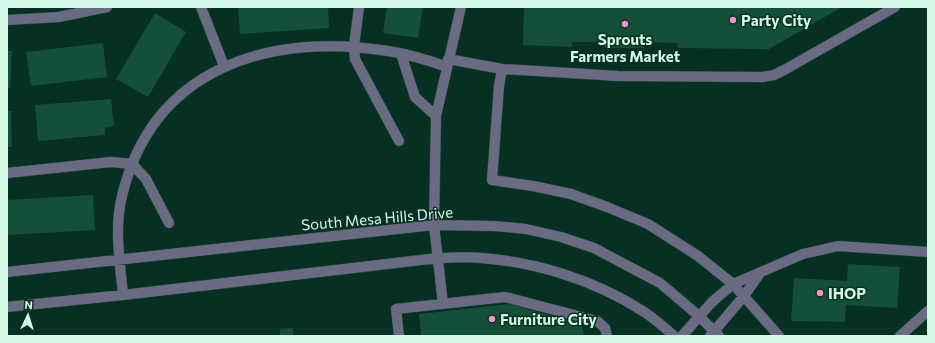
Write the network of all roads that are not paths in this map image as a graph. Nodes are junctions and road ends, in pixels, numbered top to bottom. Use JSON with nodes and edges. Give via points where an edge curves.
{"nodes":[{"id":1,"x":107,"y":7,"type":"edge"},
{"id":2,"x":201,"y":7,"type":"edge"},
{"id":3,"x":359,"y":7,"type":"edge"},
{"id":4,"x":461,"y":7,"type":"edge"},
{"id":5,"x":895,"y":7,"type":"edge"},
{"id":6,"x":7,"y":20,"type":"edge"},
{"id":7,"x":354,"y":46,"type":"junction"},
{"id":8,"x":401,"y":54,"type":"junction"},
{"id":9,"x":448,"y":63,"type":"junction"},
{"id":10,"x":224,"y":66,"type":"junction"},
{"id":11,"x":502,"y":70,"type":"junction"},
{"id":12,"x":436,"y":116,"type":"junction"},
{"id":13,"x":399,"y":141,"type":"dead end"},
{"id":14,"x":132,"y":164,"type":"junction"},
{"id":15,"x":7,"y":173,"type":"edge"},
{"id":16,"x":169,"y":224,"type":"dead end"},
{"id":17,"x":434,"y":225,"type":"junction"},
{"id":18,"x":928,"y":252,"type":"edge"},
{"id":19,"x":438,"y":258,"type":"junction"},
{"id":20,"x":120,"y":260,"type":"junction"},
{"id":21,"x":7,"y":272,"type":"edge"},
{"id":22,"x":760,"y":273,"type":"junction"},
{"id":23,"x":733,"y":284,"type":"junction"},
{"id":24,"x":124,"y":295,"type":"junction"},
{"id":25,"x":744,"y":296,"type":"junction"},
{"id":26,"x":443,"y":304,"type":"junction"},
{"id":27,"x":7,"y":307,"type":"edge"},
{"id":28,"x":928,"y":311,"type":"edge"},
{"id":29,"x":699,"y":316,"type":"junction"},
{"id":30,"x":714,"y":334,"type":"edge"},
{"id":31,"x":399,"y":336,"type":"edge"},
{"id":32,"x":607,"y":336,"type":"edge"},
{"id":33,"x":674,"y":336,"type":"edge"},
{"id":34,"x":682,"y":336,"type":"edge"},
{"id":35,"x":779,"y":336,"type":"edge"},
{"id":36,"x":900,"y":336,"type":"edge"}],
"edges":[{"from":1,"to":6,"type":"street","via":[[59,17]]},
{"from":2,"to":10,"type":"street"},
{"from":3,"to":7,"type":"street"},
{"from":4,"to":9,"type":"street"},
{"from":5,"to":11,"type":"street","via":[[786,69],[762,77],[618,76]]},
{"from":7,"to":8,"type":"street"},
{"from":7,"to":10,"type":"street","via":[[287,48]]},
{"from":7,"to":13,"type":"street","via":[[355,59]]},
{"from":8,"to":9,"type":"street"},
{"from":8,"to":12,"type":"street","via":[[415,97]]},
{"from":9,"to":11,"type":"street"},
{"from":9,"to":12,"type":"street"},
{"from":10,"to":14,"type":"street","via":[[184,91],[165,109]]},
{"from":11,"to":23,"type":"street","via":[[492,180],[571,194],[648,224],[698,256]]},
{"from":12,"to":17,"type":"street"},
{"from":14,"to":15,"type":"street","via":[[111,162]]},
{"from":14,"to":16,"type":"street","via":[[146,178]]},
{"from":14,"to":20,"type":"street","via":[[122,197],[118,229]]},
{"from":17,"to":19,"type":"street"},
{"from":17,"to":20,"type":"street","name":"South Mesa Hills Drive"},
{"from":17,"to":29,"type":"street","name":"South Mesa Hills Drive","via":[[494,226],[526,230],[561,237],[594,248],[660,283]]},
{"from":18,"to":22,"type":"street","via":[[838,246],[803,254]]},
{"from":19,"to":24,"type":"street"},
{"from":19,"to":26,"type":"street"},
{"from":19,"to":33,"type":"street","via":[[479,257],[516,262],[575,278],[642,310]]},
{"from":20,"to":21,"type":"street","name":"South Mesa Hills Drive"},
{"from":20,"to":24,"type":"street"},
{"from":22,"to":23,"type":"street"},
{"from":22,"to":25,"type":"street"},
{"from":23,"to":25,"type":"street"},
{"from":23,"to":29,"type":"street"},
{"from":24,"to":27,"type":"street"},
{"from":25,"to":30,"type":"street"},
{"from":25,"to":35,"type":"street"},
{"from":26,"to":31,"type":"street","via":[[396,309]]},
{"from":26,"to":32,"type":"street","via":[[506,297],[596,321],[604,328]]},
{"from":28,"to":36,"type":"street"},
{"from":29,"to":30,"type":"street","name":"South Mesa Hills Drive"},
{"from":29,"to":34,"type":"street"}]}
